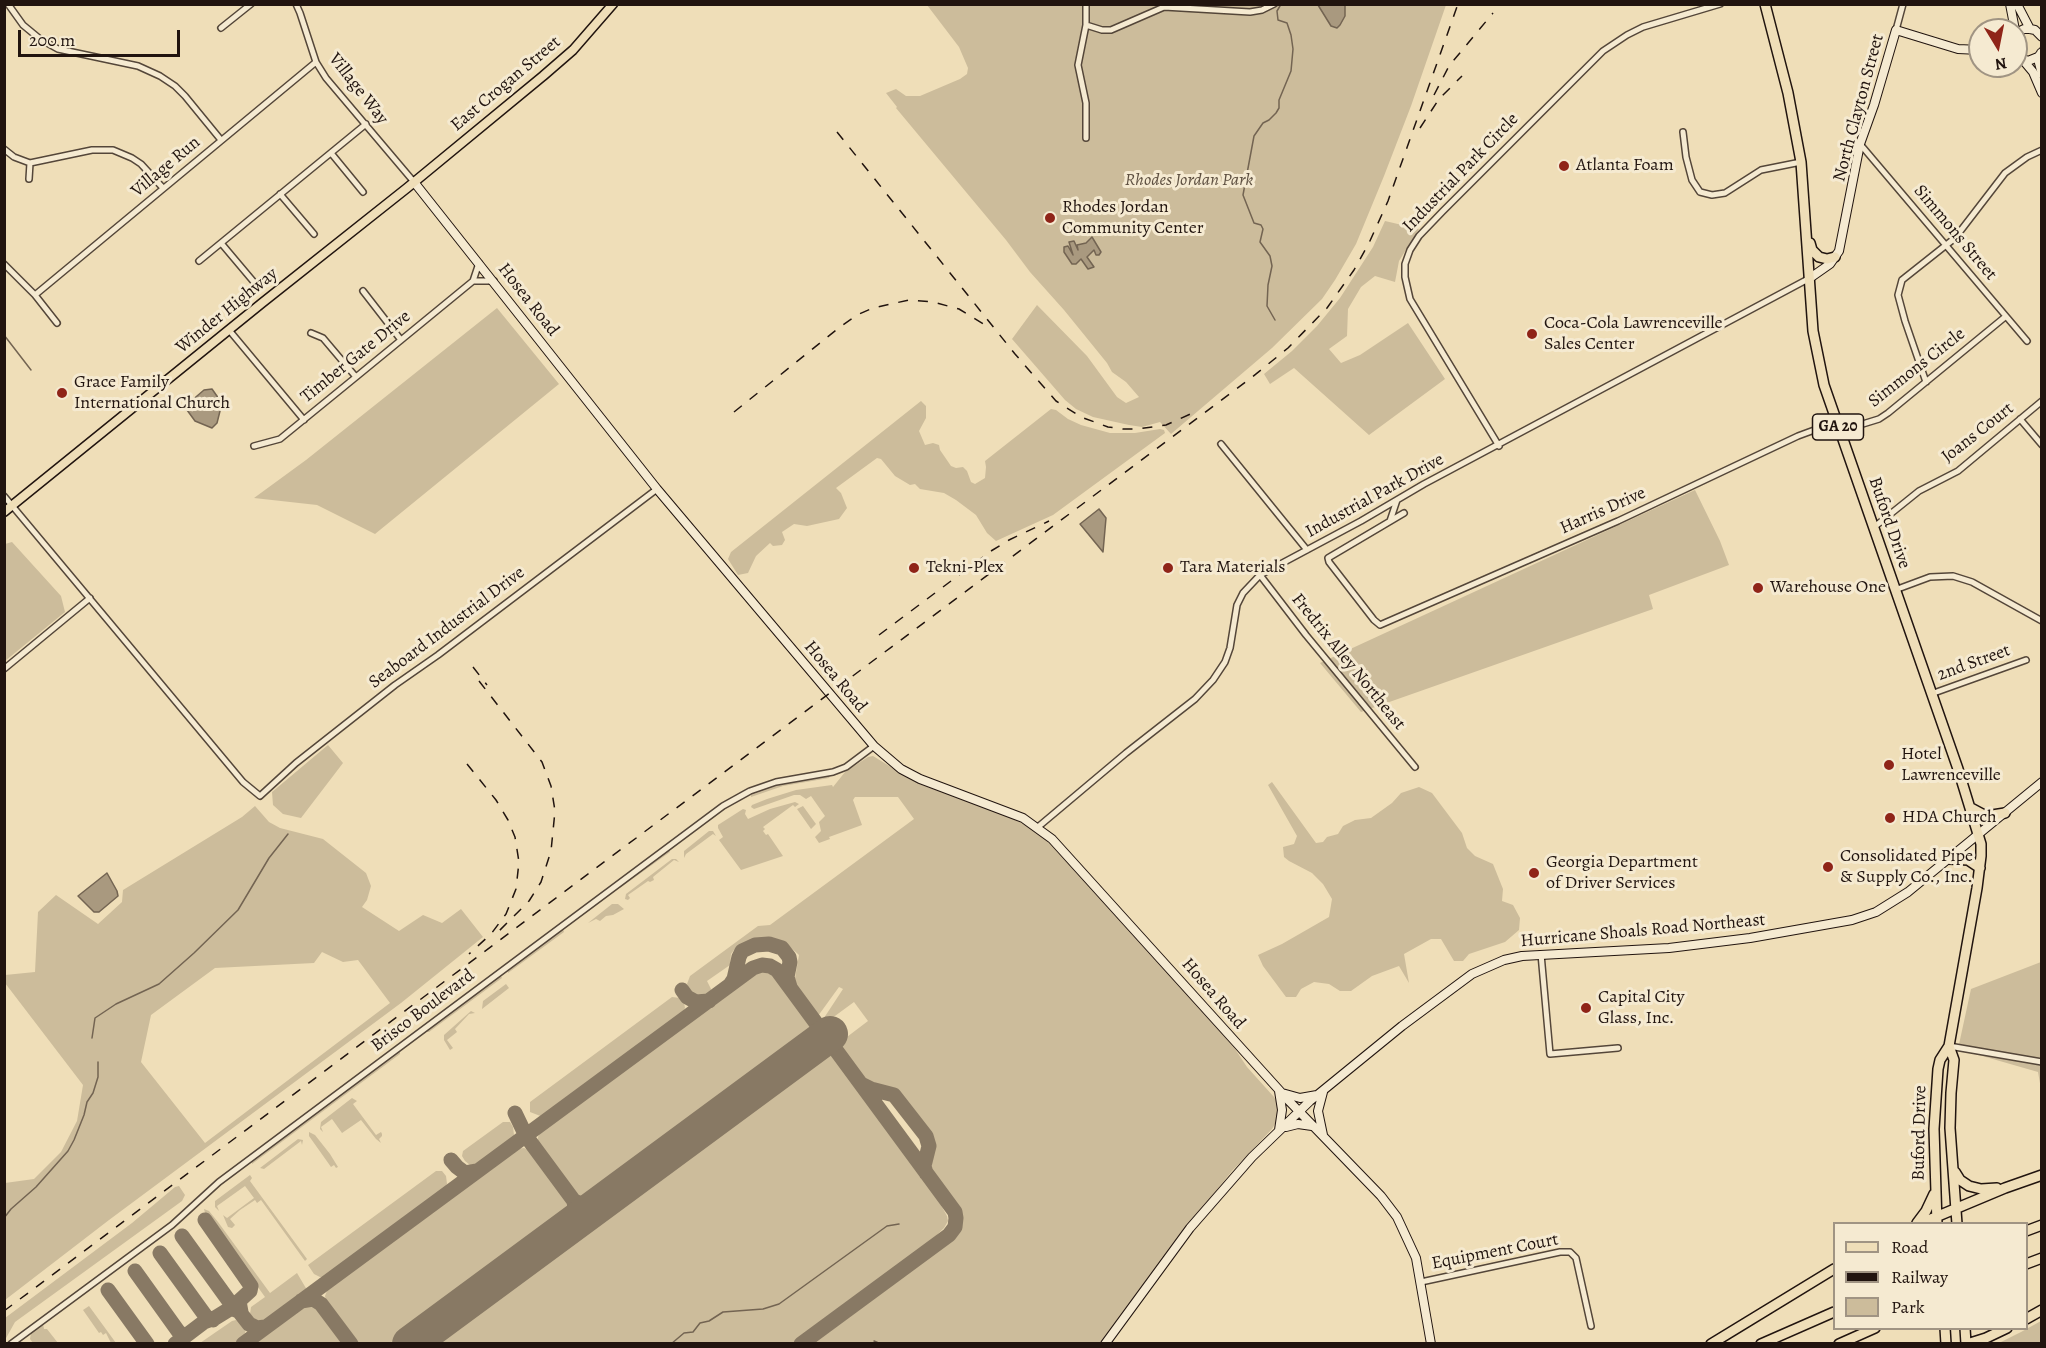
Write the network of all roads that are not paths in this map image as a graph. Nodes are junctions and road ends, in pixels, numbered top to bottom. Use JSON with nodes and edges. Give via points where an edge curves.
{"nodes":[{"id":1,"x":8,"y":4,"type":"edge"},
{"id":2,"x":250,"y":4,"type":"edge"},
{"id":3,"x":296,"y":4,"type":"edge"},
{"id":4,"x":613,"y":4,"type":"edge"},
{"id":5,"x":1086,"y":4,"type":"edge"},
{"id":6,"x":1275,"y":4,"type":"edge"},
{"id":7,"x":1720,"y":4,"type":"edge"},
{"id":8,"x":1765,"y":4,"type":"edge"},
{"id":9,"x":1903,"y":4,"type":"edge"},
{"id":10,"x":2017,"y":4,"type":"edge"},
{"id":11,"x":1086,"y":25,"type":"junction"},
{"id":12,"x":221,"y":28,"type":"dead end"},
{"id":13,"x":2035,"y":28,"type":"edge"},
{"id":14,"x":1896,"y":30,"type":"junction"},
{"id":15,"x":2042,"y":37,"type":"edge"},
{"id":16,"x":1968,"y":49,"type":"edge"},
{"id":17,"x":2041,"y":52,"type":"edge"},
{"id":18,"x":2028,"y":59,"type":"edge"},
{"id":19,"x":316,"y":62,"type":"junction"},
{"id":20,"x":2028,"y":67,"type":"edge"},
{"id":21,"x":2042,"y":74,"type":"edge"},
{"id":22,"x":2042,"y":93,"type":"edge"},
{"id":23,"x":366,"y":124,"type":"junction"},
{"id":24,"x":1683,"y":132,"type":"dead end"},
{"id":25,"x":1086,"y":138,"type":"dead end"},
{"id":26,"x":221,"y":140,"type":"junction"},
{"id":27,"x":1860,"y":144,"type":"junction"},
{"id":28,"x":4,"y":149,"type":"edge"},
{"id":29,"x":2042,"y":150,"type":"edge"},
{"id":30,"x":331,"y":153,"type":"junction"},
{"id":31,"x":1801,"y":162,"type":"junction"},
{"id":32,"x":30,"y":163,"type":"junction"},
{"id":33,"x":29,"y":179,"type":"dead end"},
{"id":34,"x":414,"y":182,"type":"junction"},
{"id":35,"x":163,"y":188,"type":"junction"},
{"id":36,"x":363,"y":192,"type":"dead end"},
{"id":37,"x":280,"y":194,"type":"junction"},
{"id":38,"x":314,"y":234,"type":"dead end"},
{"id":39,"x":1807,"y":234,"type":"junction"},
{"id":40,"x":221,"y":243,"type":"junction"},
{"id":41,"x":1945,"y":245,"type":"junction"},
{"id":42,"x":1834,"y":257,"type":"junction"},
{"id":43,"x":199,"y":261,"type":"dead end"},
{"id":44,"x":479,"y":262,"type":"junction"},
{"id":45,"x":4,"y":264,"type":"edge"},
{"id":46,"x":1810,"y":278,"type":"junction"},
{"id":47,"x":473,"y":281,"type":"junction"},
{"id":48,"x":494,"y":281,"type":"junction"},
{"id":49,"x":253,"y":282,"type":"dead end"},
{"id":50,"x":363,"y":291,"type":"dead end"},
{"id":51,"x":35,"y":295,"type":"junction"},
{"id":52,"x":2005,"y":317,"type":"junction"},
{"id":53,"x":57,"y":323,"type":"dead end"},
{"id":54,"x":229,"y":330,"type":"junction"},
{"id":55,"x":311,"y":333,"type":"dead end"},
{"id":56,"x":401,"y":340,"type":"junction"},
{"id":57,"x":2027,"y":341,"type":"dead end"},
{"id":58,"x":356,"y":377,"type":"junction"},
{"id":59,"x":1926,"y":382,"type":"junction"},
{"id":60,"x":2042,"y":401,"type":"edge"},
{"id":61,"x":2020,"y":419,"type":"junction"},
{"id":62,"x":304,"y":420,"type":"junction"},
{"id":63,"x":1838,"y":426,"type":"junction"},
{"id":64,"x":1221,"y":444,"type":"dead end"},
{"id":65,"x":2042,"y":445,"type":"edge"},
{"id":66,"x":254,"y":446,"type":"dead end"},
{"id":67,"x":1499,"y":446,"type":"junction"},
{"id":68,"x":657,"y":489,"type":"junction"},
{"id":69,"x":4,"y":496,"type":"edge"},
{"id":70,"x":1397,"y":500,"type":"junction"},
{"id":71,"x":13,"y":506,"type":"junction"},
{"id":72,"x":4,"y":512,"type":"edge"},
{"id":73,"x":1404,"y":513,"type":"dead end"},
{"id":74,"x":1390,"y":521,"type":"junction"},
{"id":75,"x":1873,"y":528,"type":"junction"},
{"id":76,"x":1307,"y":550,"type":"junction"},
{"id":77,"x":1260,"y":575,"type":"junction"},
{"id":78,"x":1895,"y":590,"type":"junction"},
{"id":79,"x":90,"y":598,"type":"junction"},
{"id":80,"x":2042,"y":621,"type":"edge"},
{"id":81,"x":2026,"y":660,"type":"dead end"},
{"id":82,"x":4,"y":669,"type":"edge"},
{"id":83,"x":1931,"y":694,"type":"junction"},
{"id":84,"x":874,"y":746,"type":"junction"},
{"id":85,"x":1415,"y":767,"type":"dead end"},
{"id":86,"x":2042,"y":782,"type":"edge"},
{"id":87,"x":1971,"y":808,"type":"junction"},
{"id":88,"x":2005,"y":813,"type":"junction"},
{"id":89,"x":1038,"y":827,"type":"junction"},
{"id":90,"x":1979,"y":835,"type":"junction"},
{"id":91,"x":1949,"y":859,"type":"junction"},
{"id":92,"x":1980,"y":868,"type":"junction"},
{"id":93,"x":1541,"y":954,"type":"junction"},
{"id":94,"x":1949,"y":1046,"type":"junction"},
{"id":95,"x":1618,"y":1048,"type":"dead end"},
{"id":96,"x":2042,"y":1062,"type":"edge"},
{"id":97,"x":1280,"y":1091,"type":"junction"},
{"id":98,"x":1321,"y":1093,"type":"junction"},
{"id":99,"x":1299,"y":1112,"type":"junction"},
{"id":100,"x":1314,"y":1126,"type":"junction"},
{"id":101,"x":1280,"y":1129,"type":"junction"},
{"id":102,"x":1323,"y":1137,"type":"junction"},
{"id":103,"x":1953,"y":1170,"type":"junction"},
{"id":104,"x":2042,"y":1175,"type":"edge"},
{"id":105,"x":1935,"y":1188,"type":"junction"},
{"id":106,"x":2005,"y":1188,"type":"junction"},
{"id":107,"x":1956,"y":1208,"type":"junction"},
{"id":108,"x":1937,"y":1220,"type":"edge"},
{"id":109,"x":1919,"y":1222,"type":"edge"},
{"id":110,"x":1957,"y":1222,"type":"edge"},
{"id":111,"x":1833,"y":1270,"type":"edge"},
{"id":112,"x":1421,"y":1282,"type":"junction"},
{"id":113,"x":2042,"y":1310,"type":"edge"},
{"id":114,"x":1833,"y":1312,"type":"edge"},
{"id":115,"x":2028,"y":1318,"type":"edge"},
{"id":116,"x":1591,"y":1326,"type":"dead end"},
{"id":117,"x":1873,"y":1330,"type":"edge"},
{"id":118,"x":2005,"y":1330,"type":"edge"},
{"id":119,"x":1984,"y":1341,"type":"edge"},
{"id":120,"x":11,"y":1344,"type":"edge"},
{"id":121,"x":1105,"y":1344,"type":"edge"},
{"id":122,"x":1431,"y":1344,"type":"edge"},
{"id":123,"x":1711,"y":1344,"type":"edge"},
{"id":124,"x":1761,"y":1344,"type":"edge"},
{"id":125,"x":1839,"y":1344,"type":"edge"},
{"id":126,"x":1966,"y":1344,"type":"edge"}],
"edges":[{"from":1,"to":26,"type":"street","via":[[23,25],[58,49],[138,66],[160,76],[186,96]]},
{"from":2,"to":12,"type":"street"},
{"from":3,"to":19,"type":"street","name":"Village Way"},
{"from":4,"to":34,"type":"main road","name":"East Crogan Street","via":[[573,50]]},
{"from":5,"to":11,"type":"street"},
{"from":6,"to":11,"type":"street","via":[[1250,12],[1164,7],[1111,30]]},
{"from":7,"to":67,"type":"street","name":"Industrial Park Circle","via":[[1643,27],[1603,51],[1443,211],[1410,250],[1405,277],[1410,299]]},
{"from":8,"to":31,"type":"highway","name":"Buford Drive","number":"GA 20"},
{"from":9,"to":14,"type":"street","name":"North Clayton Street"},
{"from":10,"to":13,"type":"street"},
{"from":11,"to":25,"type":"street","via":[[1078,65],[1086,103]]},
{"from":13,"to":15,"type":"street"},
{"from":14,"to":16,"type":"street"},
{"from":14,"to":27,"type":"street","name":"North Clayton Street"},
{"from":17,"to":18,"type":"street","via":[[2033,60]]},
{"from":17,"to":21,"type":"street"},
{"from":19,"to":23,"type":"street","name":"Village Way"},
{"from":19,"to":26,"type":"street","name":"Village Run"},
{"from":20,"to":22,"type":"street"},
{"from":23,"to":30,"type":"street"},
{"from":23,"to":34,"type":"street","name":"Village Way"},
{"from":24,"to":31,"type":"street","via":[[1692,180],[1700,192],[1725,193],[1761,170]]},
{"from":26,"to":35,"type":"street","name":"Village Run"},
{"from":27,"to":41,"type":"street","name":"Simmons Street"},
{"from":27,"to":42,"type":"street","name":"North Clayton Street","via":[[1839,251]]},
{"from":28,"to":32,"type":"street"},
{"from":29,"to":41,"type":"street","via":[[2006,173]]},
{"from":30,"to":36,"type":"street"},
{"from":30,"to":37,"type":"street"},
{"from":31,"to":39,"type":"highway","name":"Buford Drive","number":"GA 20"},
{"from":32,"to":33,"type":"street"},
{"from":32,"to":35,"type":"street","via":[[92,150],[113,150],[141,164]]},
{"from":34,"to":44,"type":"street","name":"Hosea Road"},
{"from":34,"to":54,"type":"main road","name":"Winder Highway"},
{"from":35,"to":51,"type":"street","name":"Village Run"},
{"from":37,"to":38,"type":"street"},
{"from":37,"to":40,"type":"street"},
{"from":39,"to":42,"type":"highway","via":[[1818,256]]},
{"from":39,"to":46,"type":"highway","name":"Buford Drive","number":"GA 20"},
{"from":40,"to":43,"type":"street"},
{"from":40,"to":49,"type":"street"},
{"from":41,"to":52,"type":"street","name":"Simmons Street"},
{"from":41,"to":59,"type":"street","via":[[1902,280],[1898,294]]},
{"from":42,"to":46,"type":"street","name":"North Clayton Street"},
{"from":44,"to":47,"type":"street"},
{"from":44,"to":48,"type":"street","name":"Hosea Road"},
{"from":45,"to":51,"type":"street"},
{"from":46,"to":63,"type":"highway","name":"Buford Drive","number":"GA 20","via":[[1813,331],[1824,385]]},
{"from":46,"to":67,"type":"street","name":"Industrial Park Drive"},
{"from":47,"to":48,"type":"street"},
{"from":47,"to":56,"type":"street","name":"Timber Gate Drive"},
{"from":48,"to":68,"type":"street","name":"Hosea Road"},
{"from":50,"to":56,"type":"street"},
{"from":51,"to":53,"type":"street"},
{"from":52,"to":57,"type":"street","name":"Simmons Street"},
{"from":52,"to":59,"type":"street","name":"Simmons Circle"},
{"from":54,"to":62,"type":"street"},
{"from":54,"to":71,"type":"main road","name":"Winder Highway"},
{"from":55,"to":58,"type":"street","via":[[323,338]]},
{"from":56,"to":58,"type":"street","name":"Timber Gate Drive"},
{"from":58,"to":62,"type":"street","name":"Timber Gate Drive"},
{"from":59,"to":63,"type":"street","name":"Simmons Circle","via":[[1879,419]]},
{"from":60,"to":61,"type":"street","name":"Joans Court"},
{"from":61,"to":65,"type":"street"},
{"from":61,"to":75,"type":"street","name":"Joans Court","via":[[1958,471],[1919,491]]},
{"from":62,"to":66,"type":"street","name":"Timber Gate Drive","via":[[280,439]]},
{"from":63,"to":74,"type":"street","name":"Harris Drive","via":[[1798,436],[1618,521],[1380,625],[1328,558]]},
{"from":63,"to":75,"type":"highway","name":"Buford Drive","number":"GA 20"},
{"from":64,"to":76,"type":"street"},
{"from":67,"to":70,"type":"street","name":"Industrial Park Drive"},
{"from":68,"to":79,"type":"street","name":"Seaboard Industrial Drive","via":[[395,685],[260,796],[243,782]]},
{"from":68,"to":84,"type":"street","name":"Hosea Road"},
{"from":69,"to":71,"type":"street"},
{"from":70,"to":74,"type":"street"},
{"from":70,"to":76,"type":"street","name":"Industrial Park Drive"},
{"from":71,"to":72,"type":"main road","name":"Winder Highway"},
{"from":71,"to":79,"type":"street"},
{"from":73,"to":74,"type":"street"},
{"from":75,"to":78,"type":"highway","name":"Buford Drive","number":"GA 20"},
{"from":76,"to":77,"type":"street","name":"Industrial Park Drive"},
{"from":77,"to":85,"type":"street","name":"Fredrix Alley Northeast"},
{"from":77,"to":89,"type":"street","name":"Industrial Park Drive","via":[[1237,605],[1230,648],[1213,680],[1196,699]]},
{"from":78,"to":80,"type":"street","via":[[1930,577],[1953,576],[1972,582]]},
{"from":78,"to":83,"type":"highway","name":"Buford Drive","number":"GA 20"},
{"from":79,"to":82,"type":"street"},
{"from":81,"to":83,"type":"street","name":"2nd Street"},
{"from":83,"to":87,"type":"highway","name":"Buford Drive","number":"GA 20"},
{"from":84,"to":89,"type":"street","name":"Hosea Road","via":[[920,779],[1007,811]]},
{"from":84,"to":120,"type":"street","name":"Brisco Boulevard","via":[[846,767],[776,782],[723,806],[228,1175],[182,1217]]},
{"from":86,"to":88,"type":"street","name":"Hurricane Shoals Road Northeast"},
{"from":87,"to":88,"type":"highway","via":[[1986,816]]},
{"from":87,"to":90,"type":"highway","name":"Buford Drive","number":"GA 20"},
{"from":88,"to":90,"type":"street","name":"Hurricane Shoals Road Northeast"},
{"from":89,"to":97,"type":"street","name":"Hosea Road","via":[[1074,861]]},
{"from":90,"to":91,"type":"street","name":"Hurricane Shoals Road Northeast"},
{"from":90,"to":92,"type":"highway","name":"Buford Drive","number":"GA 20"},
{"from":91,"to":92,"type":"highway","via":[[1968,860]]},
{"from":91,"to":93,"type":"street","name":"Hurricane Shoals Road Northeast","via":[[1908,892],[1876,912],[1852,920],[1649,950]]},
{"from":92,"to":94,"type":"highway","name":"Buford Drive","number":"GA 20"},
{"from":93,"to":95,"type":"street","via":[[1550,1054]]},
{"from":93,"to":98,"type":"street","name":"Hurricane Shoals Road Northeast","via":[[1504,960],[1472,974]]},
{"from":94,"to":96,"type":"street"},
{"from":94,"to":103,"type":"highway","name":"Buford Drive","number":"GA 20","via":[[1954,1060],[1950,1128]]},
{"from":94,"to":105,"type":"highway","name":"Buford Drive","number":"GA 20","via":[[1940,1060],[1935,1099]]},
{"from":97,"to":98,"type":"street","via":[[1300,1098]]},
{"from":97,"to":99,"type":"street","name":"Hosea Road"},
{"from":97,"to":101,"type":"street"},
{"from":98,"to":99,"type":"street","name":"Hurricane Shoals Road Northeast"},
{"from":98,"to":102,"type":"street","via":[[1318,1111]]},
{"from":99,"to":100,"type":"street","name":"Hosea Road"},
{"from":99,"to":101,"type":"street","name":"Hurricane Shoals Road Northeast"},
{"from":100,"to":101,"type":"street","via":[[1298,1124]]},
{"from":100,"to":102,"type":"street","name":"Hosea Road"},
{"from":101,"to":121,"type":"street","name":"Hurricane Shoals Road Northeast","via":[[1203,1212]]},
{"from":102,"to":112,"type":"street","name":"Hosea Road","via":[[1397,1217],[1416,1258]]},
{"from":103,"to":106,"type":"highway","via":[[1969,1186]]},
{"from":103,"to":107,"type":"highway","name":"Buford Drive","number":"GA 20"},
{"from":104,"to":106,"type":"highway"},
{"from":105,"to":108,"type":"highway","name":"Buford Drive","number":"GA 20"},
{"from":105,"to":109,"type":"highway"},
{"from":106,"to":107,"type":"highway"},
{"from":107,"to":108,"type":"highway"},
{"from":107,"to":110,"type":"highway","name":"Buford Drive","number":"GA 20"},
{"from":111,"to":123,"type":"highway"},
{"from":112,"to":116,"type":"street","name":"Equipment Court","via":[[1570,1252],[1576,1258]]},
{"from":112,"to":122,"type":"street","name":"Hosea Road"},
{"from":113,"to":115,"type":"highway"},
{"from":114,"to":124,"type":"highway"},
{"from":117,"to":125,"type":"highway"},
{"from":118,"to":119,"type":"highway"},
{"from":119,"to":126,"type":"highway"}]}
